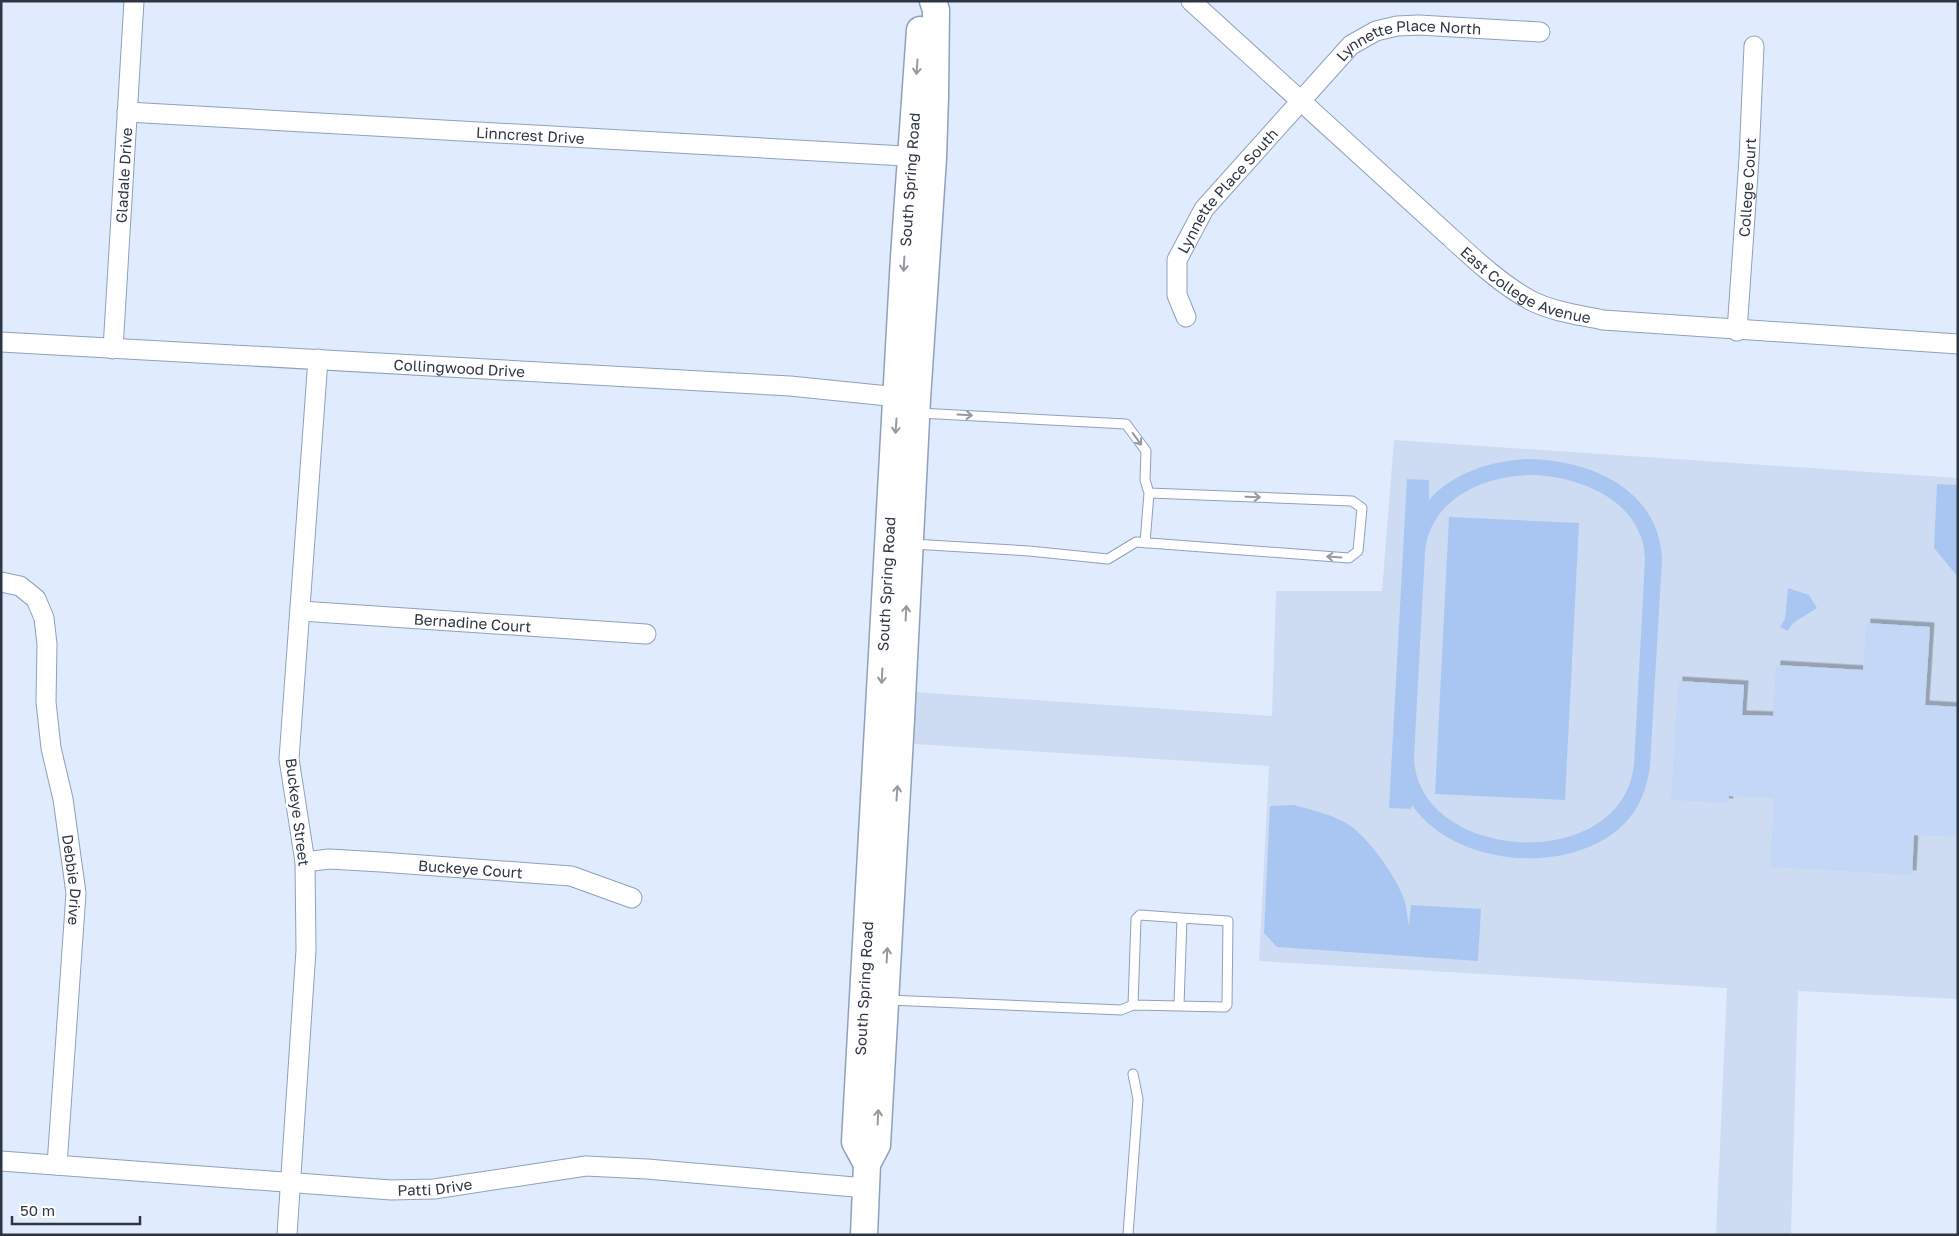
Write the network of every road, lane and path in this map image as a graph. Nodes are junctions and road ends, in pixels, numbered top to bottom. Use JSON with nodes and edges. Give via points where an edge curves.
{"nodes":[{"id":1,"x":134,"y":1,"type":"edge"},
{"id":2,"x":926,"y":1,"type":"edge"},
{"id":3,"x":933,"y":1,"type":"edge"},
{"id":4,"x":1191,"y":1,"type":"edge"},
{"id":5,"x":1540,"y":32,"type":"dead end"},
{"id":6,"x":1754,"y":46,"type":"dead end"},
{"id":7,"x":1301,"y":102,"type":"junction"},
{"id":8,"x":127,"y":112,"type":"junction"},
{"id":9,"x":921,"y":157,"type":"junction"},
{"id":10,"x":1186,"y":317,"type":"dead end"},
{"id":11,"x":1736,"y":330,"type":"junction"},
{"id":12,"x":1,"y":342,"type":"edge"},
{"id":13,"x":1958,"y":344,"type":"edge"},
{"id":14,"x":113,"y":349,"type":"junction"},
{"id":15,"x":318,"y":359,"type":"junction"},
{"id":16,"x":910,"y":403,"type":"junction"},
{"id":17,"x":1149,"y":493,"type":"junction"},
{"id":18,"x":903,"y":539,"type":"junction"},
{"id":19,"x":1145,"y":543,"type":"junction"},
{"id":20,"x":1,"y":582,"type":"edge"},
{"id":21,"x":301,"y":611,"type":"junction"},
{"id":22,"x":646,"y":634,"type":"dead end"},
{"id":23,"x":306,"y":862,"type":"junction"},
{"id":24,"x":632,"y":898,"type":"dead end"},
{"id":25,"x":1182,"y":918,"type":"junction"},
{"id":26,"x":874,"y":999,"type":"junction"},
{"id":27,"x":1133,"y":1005,"type":"junction"},
{"id":28,"x":1179,"y":1006,"type":"junction"},
{"id":29,"x":1133,"y":1074,"type":"dead end"},
{"id":30,"x":1,"y":1162,"type":"edge"},
{"id":31,"x":57,"y":1165,"type":"junction"},
{"id":32,"x":866,"y":1176,"type":"junction"},
{"id":33,"x":290,"y":1183,"type":"junction"},
{"id":34,"x":287,"y":1235,"type":"edge"},
{"id":35,"x":864,"y":1235,"type":"edge"},
{"id":36,"x":1128,"y":1235,"type":"edge"}],
"edges":[{"from":1,"to":8,"type":"street","name":"Gladale Drive"},
{"from":2,"to":9,"type":"main road","name":"South Spring Road","one_way":true,"via":[[921,19]]},
{"from":3,"to":9,"type":"main road","name":"South Spring Road","via":[[936,20]]},
{"from":4,"to":7,"type":"street","name":"East College Avenue"},
{"from":5,"to":7,"type":"street","name":"Lynnette Place North","via":[[1419,25],[1376,31],[1352,45]]},
{"from":6,"to":11,"type":"street","name":"College Court"},
{"from":7,"to":10,"type":"street","name":"Lynnette Place South","via":[[1204,209],[1176,260],[1177,296]]},
{"from":7,"to":11,"type":"street","name":"East College Avenue","via":[[1488,270],[1532,301],[1567,313],[1604,320]]},
{"from":8,"to":9,"type":"street","name":"Linncrest Drive"},
{"from":8,"to":14,"type":"street","name":"Gladale Drive"},
{"from":9,"to":16,"type":"main road","name":"South Spring Road"},
{"from":11,"to":13,"type":"street","name":"East College Avenue"},
{"from":12,"to":14,"type":"street","name":"Collingwood Drive"},
{"from":14,"to":15,"type":"street","name":"Collingwood Drive"},
{"from":15,"to":16,"type":"street","name":"Collingwood Drive","via":[[790,386]]},
{"from":15,"to":21,"type":"street","name":"Buckeye Street"},
{"from":16,"to":17,"type":"lane","one_way":true,"via":[[1126,424],[1146,451],[1145,480]]},
{"from":16,"to":18,"type":"main road","name":"South Spring Road"},
{"from":17,"to":19,"type":"lane"},
{"from":17,"to":19,"type":"lane","one_way":true,"via":[[1352,501],[1362,508],[1358,550],[1349,558]]},
{"from":18,"to":19,"type":"lane","via":[[1108,559],[1136,542]]},
{"from":18,"to":26,"type":"main road","name":"South Spring Road"},
{"from":20,"to":31,"type":"street","name":"Debbie Drive","via":[[20,586],[36,599],[44,618],[50,739],[64,799],[76,893]]},
{"from":21,"to":22,"type":"street","name":"Bernadine Court"},
{"from":21,"to":23,"type":"street","name":"Buckeye Street","via":[[289,759]]},
{"from":23,"to":24,"type":"street","name":"Buckeye Court","via":[[329,859],[571,876]]},
{"from":23,"to":33,"type":"street","name":"Buckeye Street","via":[[306,950]]},
{"from":25,"to":27,"type":"lane","via":[[1137,917]]},
{"from":25,"to":28,"type":"lane"},
{"from":25,"to":28,"type":"lane","via":[[1228,921],[1227,1005],[1221,1008]]},
{"from":26,"to":27,"type":"lane","via":[[1121,1010]]},
{"from":26,"to":32,"type":"main road","name":"South Spring Road","via":[[877,1145]]},
{"from":27,"to":28,"type":"lane"},
{"from":29,"to":36,"type":"lane","via":[[1138,1099]]},
{"from":30,"to":31,"type":"street","name":"Patti Drive"},
{"from":31,"to":33,"type":"street","name":"Patti Drive"},
{"from":32,"to":33,"type":"street","name":"Patti Drive","via":[[586,1166],[434,1189],[391,1190]]},
{"from":32,"to":35,"type":"main road","name":"South Spring Road"},
{"from":33,"to":34,"type":"street","name":"Buckeye Street"}]}
